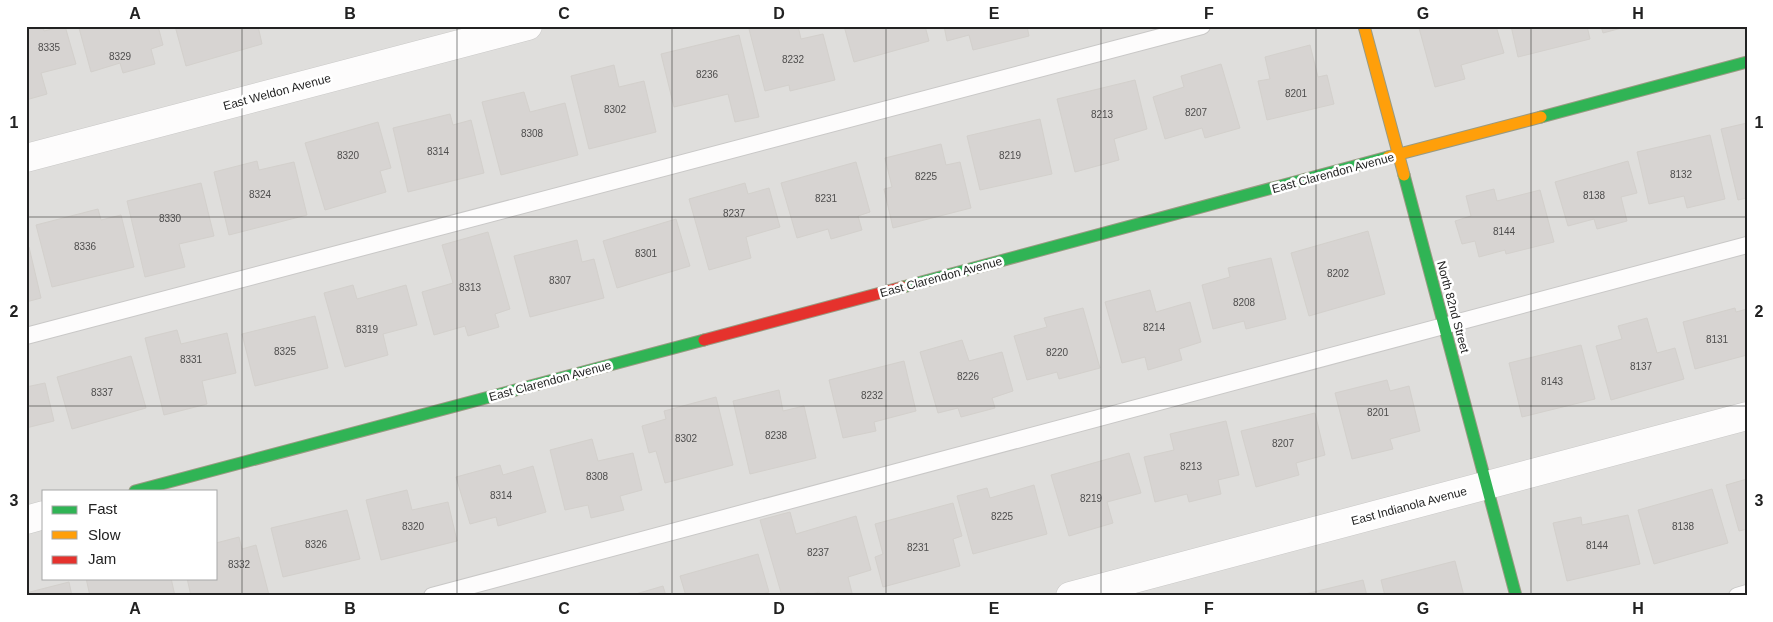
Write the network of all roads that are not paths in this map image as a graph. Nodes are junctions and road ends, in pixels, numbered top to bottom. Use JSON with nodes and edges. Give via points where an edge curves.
{"nodes":[{"id":1,"x":528,"y":26,"type":"edge"},
{"id":2,"x":1202,"y":26,"type":"edge"},
{"id":3,"x":1364,"y":26,"type":"edge"},
{"id":4,"x":1747,"y":62,"type":"edge"},
{"id":5,"x":1399,"y":156,"type":"junction"},
{"id":6,"x":26,"y":158,"type":"edge"},
{"id":7,"x":1747,"y":245,"type":"edge"},
{"id":8,"x":1444,"y":327,"type":"junction"},
{"id":9,"x":26,"y":336,"type":"edge"},
{"id":10,"x":1747,"y":416,"type":"edge"},
{"id":11,"x":1487,"y":485,"type":"junction"},
{"id":12,"x":139,"y":490,"type":"edge"},
{"id":13,"x":42,"y":516,"type":"edge"},
{"id":14,"x":26,"y":520,"type":"edge"},
{"id":15,"x":1747,"y":593,"type":"edge"},
{"id":16,"x":432,"y":596,"type":"edge"},
{"id":17,"x":1070,"y":596,"type":"edge"},
{"id":18,"x":1516,"y":596,"type":"edge"},
{"id":19,"x":1738,"y":596,"type":"edge"}],
"edges":[{"from":1,"to":6,"type":"street","name":"East Weldon Avenue"},
{"from":2,"to":9,"type":"lane"},
{"from":3,"to":5,"type":"street","name":"North 82nd Street"},
{"from":4,"to":5,"type":"street","name":"East Clarendon Avenue"},
{"from":5,"to":8,"type":"street","name":"North 82nd Street"},
{"from":5,"to":12,"type":"street","name":"East Clarendon Avenue"},
{"from":7,"to":8,"type":"lane"},
{"from":8,"to":11,"type":"street","name":"North 82nd Street"},
{"from":8,"to":16,"type":"lane"},
{"from":10,"to":11,"type":"street","name":"East Indianola Avenue"},
{"from":11,"to":17,"type":"street","name":"East Indianola Avenue"},
{"from":11,"to":18,"type":"street","name":"North 82nd Street"},
{"from":13,"to":14,"type":"street"},
{"from":15,"to":19,"type":"lane"}]}
